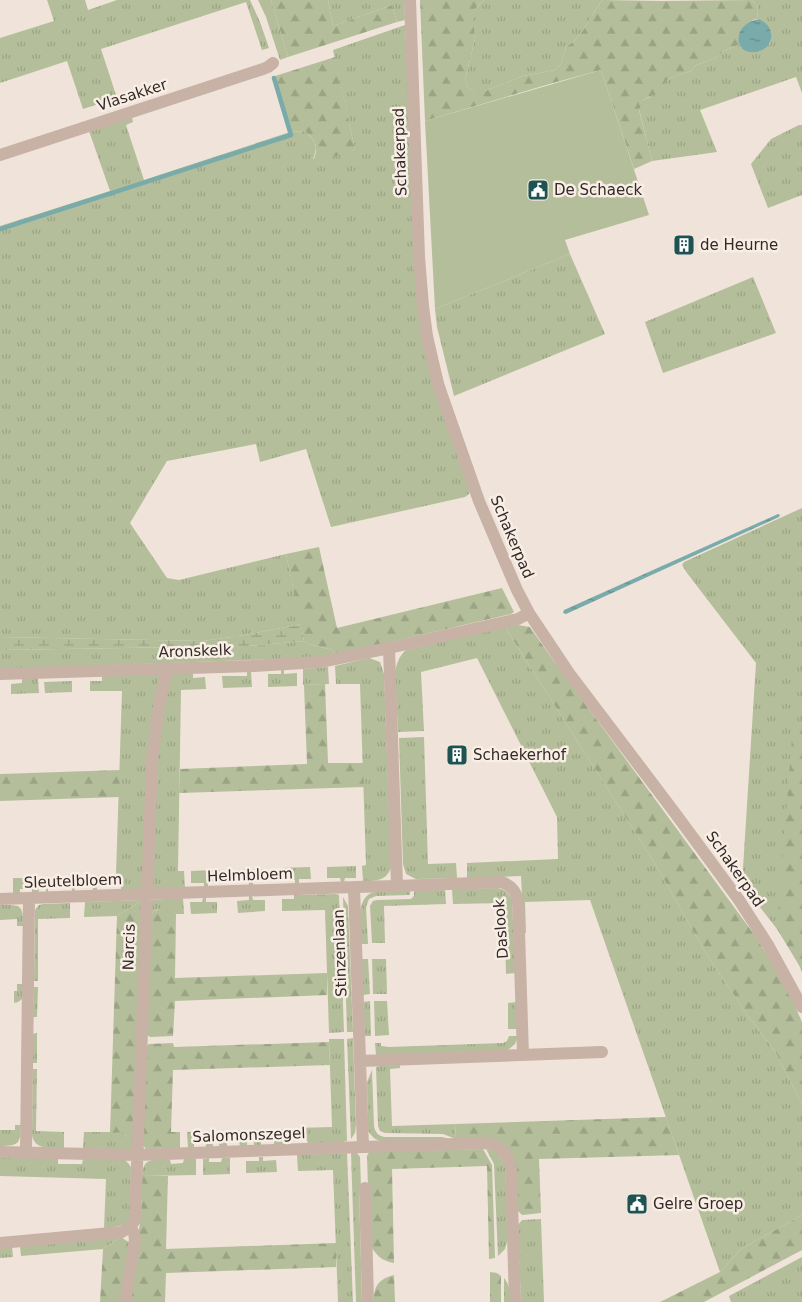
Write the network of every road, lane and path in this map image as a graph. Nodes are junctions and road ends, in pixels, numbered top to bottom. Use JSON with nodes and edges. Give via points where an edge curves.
{"nodes":[{"id":1,"x":410,"y":0,"type":"edge"},
{"id":2,"x":273,"y":63,"type":"dead end"},
{"id":3,"x":0,"y":155,"type":"edge"},
{"id":4,"x":530,"y":612,"type":"junction"},
{"id":5,"x":389,"y":648,"type":"junction"},
{"id":6,"x":167,"y":668,"type":"junction"},
{"id":7,"x":0,"y":674,"type":"edge"},
{"id":8,"x":398,"y":886,"type":"junction"},
{"id":9,"x":354,"y":887,"type":"junction"},
{"id":10,"x":147,"y":895,"type":"junction"},
{"id":11,"x":29,"y":898,"type":"junction"},
{"id":12,"x":0,"y":899,"type":"edge"},
{"id":13,"x":802,"y":1007,"type":"edge"},
{"id":14,"x":602,"y":1052,"type":"dead end"},
{"id":15,"x":523,"y":1055,"type":"junction"},
{"id":16,"x":360,"y":1061,"type":"junction"},
{"id":17,"x":363,"y":1148,"type":"junction"},
{"id":18,"x":0,"y":1152,"type":"edge"},
{"id":19,"x":26,"y":1153,"type":"junction"},
{"id":20,"x":137,"y":1156,"type":"junction"},
{"id":21,"x":364,"y":1188,"type":"dead end"},
{"id":22,"x":130,"y":1227,"type":"junction"},
{"id":23,"x":0,"y":1243,"type":"edge"},
{"id":24,"x":125,"y":1302,"type":"edge"},
{"id":25,"x":368,"y":1302,"type":"edge"},
{"id":26,"x":515,"y":1302,"type":"edge"}],
"edges":[{"from":1,"to":4,"type":"street","name":"Schakerpad","via":[[420,257],[427,336],[438,384],[479,502],[517,590]]},
{"from":2,"to":3,"type":"street","name":"Vlasakker"},
{"from":4,"to":5,"type":"street","via":[[518,619]]},
{"from":4,"to":13,"type":"street","name":"Schakerpad","via":[[569,673],[739,900]]},
{"from":5,"to":6,"type":"street","name":"Aronskelk","via":[[320,662]]},
{"from":5,"to":8,"type":"street"},
{"from":6,"to":7,"type":"street","name":"Aronskelk"},
{"from":6,"to":10,"type":"street","name":"Narcis","via":[[152,761]]},
{"from":8,"to":9,"type":"street"},
{"from":8,"to":15,"type":"street","name":"Daslook","via":[[501,882],[515,892],[518,901]]},
{"from":9,"to":10,"type":"street","name":"Helmbloem"},
{"from":9,"to":16,"type":"street","name":"Stinzenlaan"},
{"from":10,"to":11,"type":"street","name":"Sleutelbloem"},
{"from":10,"to":20,"type":"street","name":"Narcis"},
{"from":11,"to":12,"type":"street","name":"Sleutelbloem"},
{"from":11,"to":19,"type":"street"},
{"from":14,"to":15,"type":"street"},
{"from":15,"to":16,"type":"street"},
{"from":16,"to":17,"type":"street","name":"Stinzenlaan"},
{"from":17,"to":20,"type":"street","name":"Salomonszegel"},
{"from":17,"to":26,"type":"street","via":[[486,1143],[504,1151],[511,1168]]},
{"from":18,"to":19,"type":"street"},
{"from":19,"to":20,"type":"street"},
{"from":20,"to":22,"type":"street","name":"Narcis","via":[[136,1215]]},
{"from":21,"to":25,"type":"street"},
{"from":22,"to":23,"type":"street","via":[[117,1233]]},
{"from":22,"to":24,"type":"street","via":[[134,1238]]}]}
